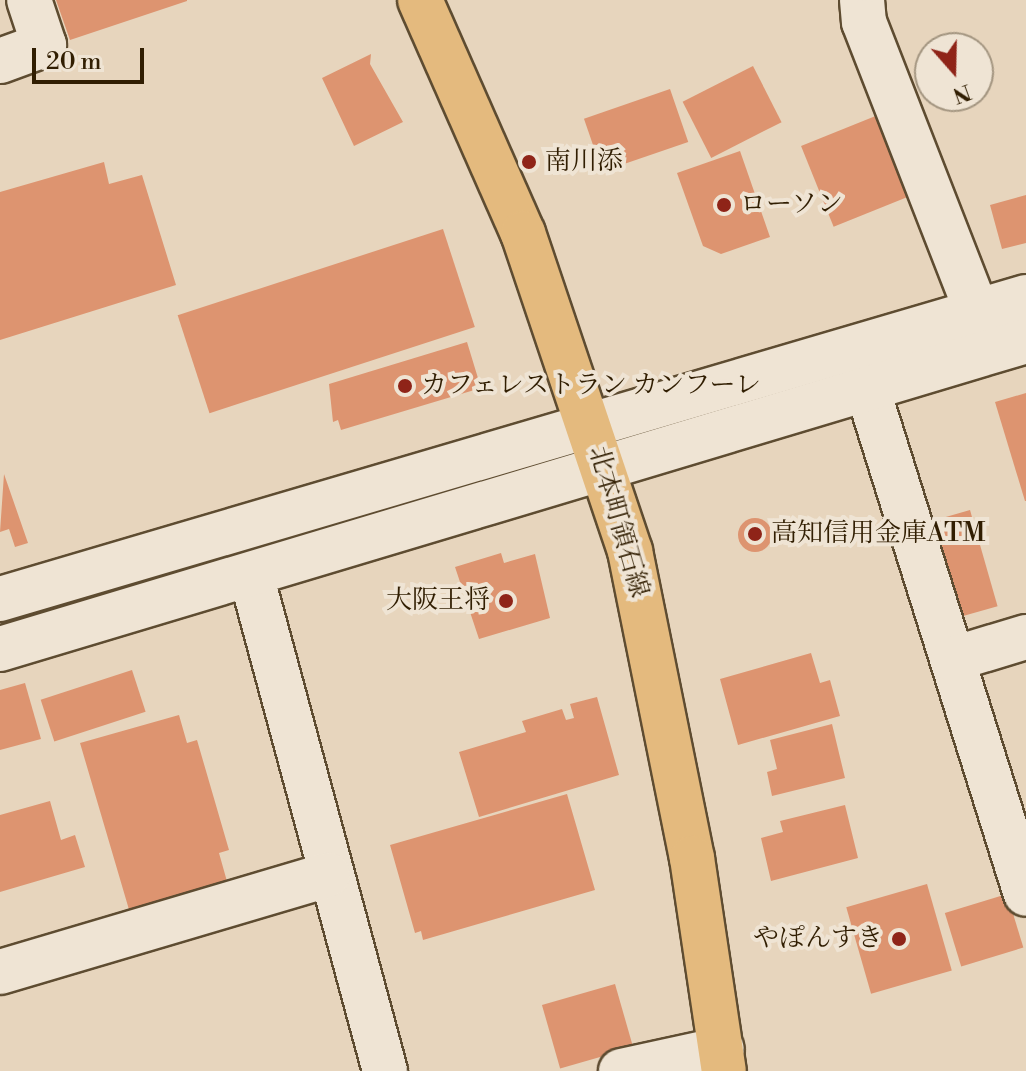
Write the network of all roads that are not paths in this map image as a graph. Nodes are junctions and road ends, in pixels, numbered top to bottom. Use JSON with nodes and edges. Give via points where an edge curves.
{"nodes":[{"id":1,"x":29,"y":0,"type":"edge"},
{"id":2,"x":420,"y":0,"type":"edge"},
{"id":3,"x":869,"y":2,"type":"edge"},
{"id":4,"x":0,"y":61,"type":"edge"},
{"id":5,"x":1026,"y":297,"type":"edge"},
{"id":6,"x":977,"y":312,"type":"junction"},
{"id":7,"x":1026,"y":341,"type":"edge"},
{"id":8,"x":867,"y":388,"type":"junction"},
{"id":9,"x":590,"y":423,"type":"junction"},
{"id":10,"x":604,"y":468,"type":"junction"},
{"id":11,"x":251,"y":575,"type":"junction"},
{"id":12,"x":0,"y":599,"type":"edge"},
{"id":13,"x":1026,"y":637,"type":"edge"},
{"id":14,"x":0,"y":649,"type":"edge"},
{"id":15,"x":953,"y":659,"type":"junction"},
{"id":16,"x":328,"y":875,"type":"junction"},
{"id":17,"x":1025,"y":889,"type":"edge"},
{"id":18,"x":0,"y":972,"type":"edge"},
{"id":19,"x":723,"y":1060,"type":"edge"},
{"id":20,"x":385,"y":1071,"type":"edge"},
{"id":21,"x":621,"y":1071,"type":"edge"}],
"edges":[{"from":1,"to":4,"type":"street","via":[[44,45]]},
{"from":2,"to":9,"type":"main road","name":"北本町領石線","via":[[501,177]]},
{"from":3,"to":6,"type":"street","via":[[864,22]]},
{"from":5,"to":6,"type":"street"},
{"from":6,"to":9,"type":"street"},
{"from":7,"to":8,"type":"street"},
{"from":8,"to":10,"type":"street"},
{"from":8,"to":15,"type":"street"},
{"from":9,"to":10,"type":"main road","name":"北本町領石線"},
{"from":9,"to":12,"type":"street"},
{"from":10,"to":11,"type":"street"},
{"from":10,"to":19,"type":"main road","name":"北本町領石線","via":[[655,670]]},
{"from":11,"to":14,"type":"street"},
{"from":11,"to":16,"type":"street","via":[[330,856]]},
{"from":13,"to":15,"type":"street"},
{"from":15,"to":17,"type":"street"},
{"from":16,"to":18,"type":"street"},
{"from":16,"to":20,"type":"street"},
{"from":19,"to":21,"type":"street"}]}
